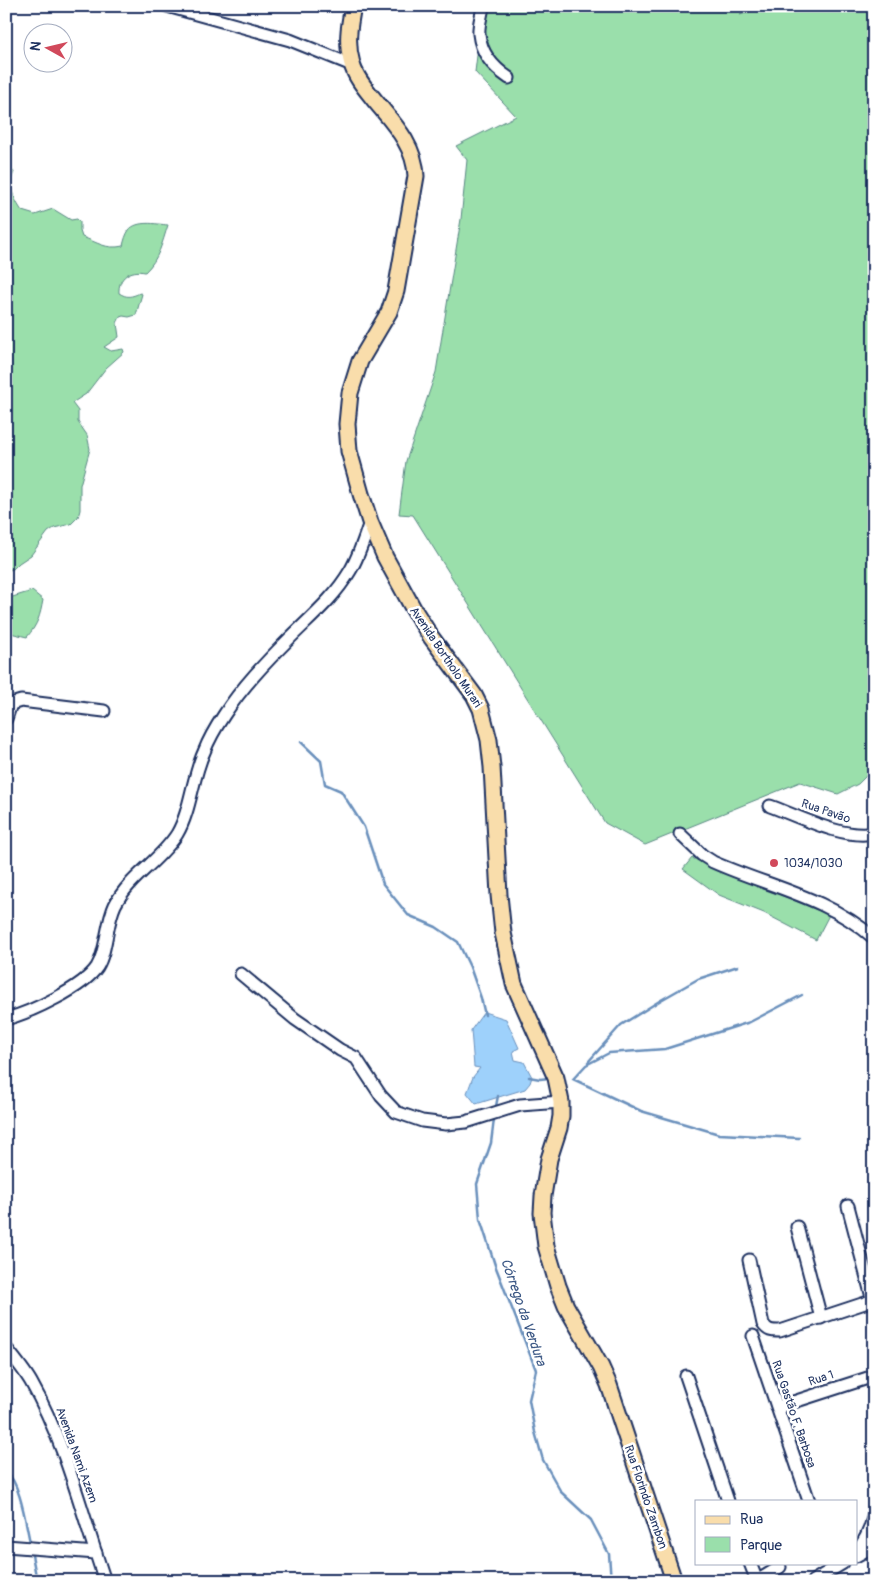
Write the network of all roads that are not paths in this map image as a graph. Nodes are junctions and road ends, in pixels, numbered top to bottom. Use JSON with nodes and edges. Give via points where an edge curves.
{"nodes":[{"id":1,"x":167,"y":6,"type":"edge"},
{"id":2,"x":353,"y":6,"type":"edge"},
{"id":3,"x":483,"y":6,"type":"edge"},
{"id":4,"x":352,"y":65,"type":"junction"},
{"id":5,"x":509,"y":78,"type":"dead end"},
{"id":6,"x":370,"y":522,"type":"junction"},
{"id":7,"x":104,"y":712,"type":"dead end"},
{"id":8,"x":6,"y":720,"type":"edge"},
{"id":9,"x":770,"y":806,"type":"dead end"},
{"id":10,"x":874,"y":833,"type":"edge"},
{"id":11,"x":680,"y":834,"type":"dead end"},
{"id":12,"x":874,"y":938,"type":"edge"},
{"id":13,"x":241,"y":974,"type":"dead end"},
{"id":14,"x":6,"y":1019,"type":"edge"},
{"id":15,"x":561,"y":1102,"type":"junction"},
{"id":16,"x":848,"y":1206,"type":"dead end"},
{"id":17,"x":797,"y":1227,"type":"dead end"},
{"id":18,"x":749,"y":1260,"type":"dead end"},
{"id":19,"x":873,"y":1300,"type":"edge"},
{"id":20,"x":821,"y":1318,"type":"junction"},
{"id":21,"x":753,"y":1336,"type":"dead end"},
{"id":22,"x":6,"y":1348,"type":"edge"},
{"id":23,"x":686,"y":1376,"type":"dead end"},
{"id":24,"x":874,"y":1376,"type":"edge"},
{"id":25,"x":778,"y":1407,"type":"junction"},
{"id":26,"x":619,"y":1413,"type":"joint"},
{"id":27,"x":728,"y":1500,"type":"edge"},
{"id":28,"x":809,"y":1500,"type":"edge"},
{"id":29,"x":873,"y":1520,"type":"edge"},
{"id":30,"x":6,"y":1546,"type":"edge"},
{"id":31,"x":874,"y":1546,"type":"edge"},
{"id":32,"x":858,"y":1549,"type":"edge"},
{"id":33,"x":96,"y":1553,"type":"junction"},
{"id":34,"x":858,"y":1555,"type":"edge"},
{"id":35,"x":750,"y":1564,"type":"edge"},
{"id":36,"x":841,"y":1564,"type":"edge"},
{"id":37,"x":782,"y":1565,"type":"edge"},
{"id":38,"x":105,"y":1581,"type":"edge"},
{"id":39,"x":674,"y":1581,"type":"edge"},
{"id":40,"x":757,"y":1581,"type":"edge"},
{"id":41,"x":773,"y":1581,"type":"edge"},
{"id":42,"x":812,"y":1581,"type":"edge"}],
"edges":[{"from":1,"to":4,"type":"street","via":[[290,40]]},
{"from":2,"to":4,"type":"main road","via":[[348,35]]},
{"from":3,"to":5,"type":"street","via":[[479,33],[482,44],[497,70]]},
{"from":4,"to":6,"type":"main road","name":"Avenida Bortholo Murari","via":[[359,80],[405,140],[416,167],[416,185],[396,291],[356,372],[348,402],[346,424],[350,451]]},
{"from":6,"to":14,"type":"street","via":[[358,556],[341,584],[253,677],[224,715],[203,753],[182,824],[166,850],[116,904],[97,966],[71,989]]},
{"from":6,"to":15,"type":"main road","name":"Avenida Bortholo Murari","via":[[405,595],[481,709],[492,767],[503,933],[514,984],[556,1078]]},
{"from":7,"to":8,"type":"street","via":[[21,701],[11,704]]},
{"from":9,"to":10,"type":"street","name":"Rua Pavão","via":[[840,832]]},
{"from":11,"to":12,"type":"street","via":[[713,862],[817,901]]},
{"from":13,"to":15,"type":"street","via":[[295,1018],[356,1058],[381,1096],[396,1112],[422,1121],[446,1124],[466,1122],[520,1105]]},
{"from":15,"to":26,"type":"main road","name":"Avenida Bortholo Murari","via":[[559,1128],[543,1196],[546,1246],[566,1306],[601,1367]]},
{"from":16,"to":19,"type":"street"},
{"from":17,"to":20,"type":"street"},
{"from":18,"to":20,"type":"street","via":[[763,1324],[767,1329],[780,1331]]},
{"from":19,"to":20,"type":"street"},
{"from":21,"to":25,"type":"street","name":"Rua Gastão F. Barbosa"},
{"from":22,"to":33,"type":"street","name":"Avenida Nami Azem","via":[[30,1380],[50,1418]]},
{"from":23,"to":27,"type":"street"},
{"from":24,"to":25,"type":"street","name":"Rua 1"},
{"from":25,"to":28,"type":"street","name":"Rua Gastão F. Barbosa"},
{"from":26,"to":39,"type":"main road","name":"Rua Florindo Zambon"},
{"from":29,"to":32,"type":"street"},
{"from":30,"to":33,"type":"street"},
{"from":31,"to":34,"type":"street"},
{"from":33,"to":38,"type":"street","name":"Avenida Nami Azem"},
{"from":35,"to":40,"type":"street"},
{"from":36,"to":42,"type":"street"},
{"from":37,"to":40,"type":"street"},
{"from":37,"to":41,"type":"street"}]}
